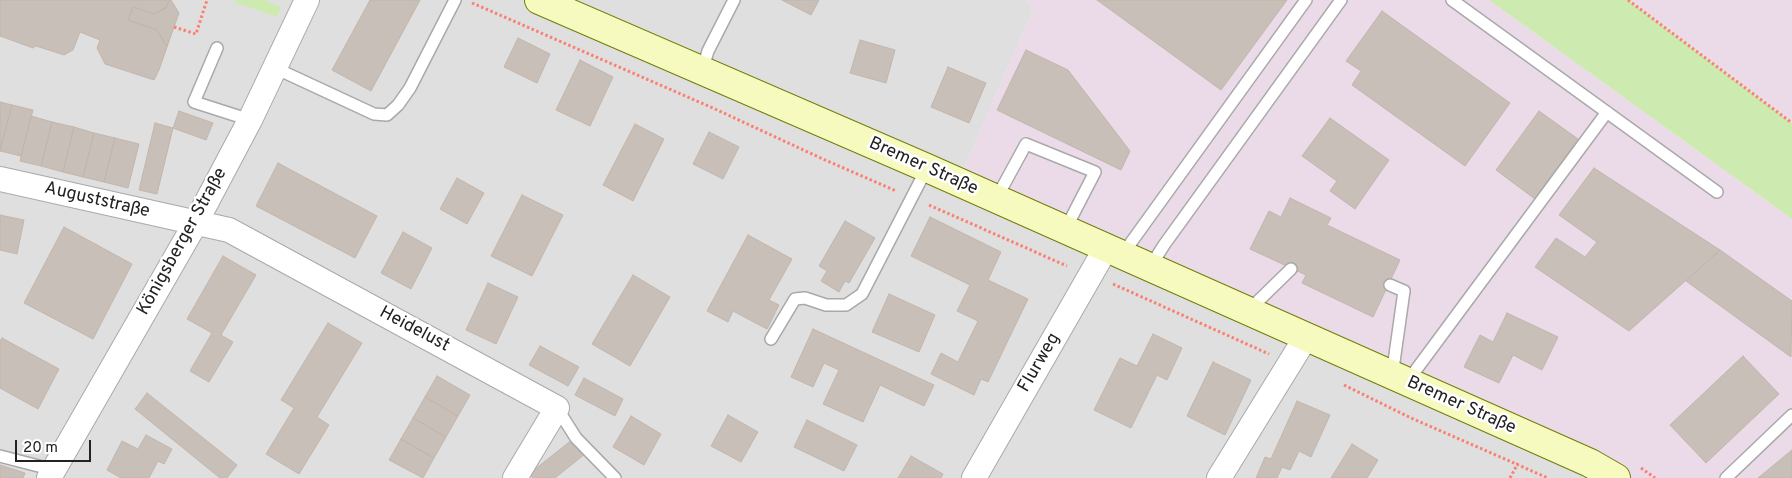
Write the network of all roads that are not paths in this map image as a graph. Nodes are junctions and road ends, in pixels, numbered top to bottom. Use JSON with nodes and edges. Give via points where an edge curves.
{"nodes":[{"id":1,"x":307,"y":0,"type":"edge"},
{"id":2,"x":455,"y":0,"type":"edge"},
{"id":3,"x":539,"y":0,"type":"edge"},
{"id":4,"x":734,"y":0,"type":"edge"},
{"id":5,"x":1306,"y":0,"type":"edge"},
{"id":6,"x":1341,"y":0,"type":"edge"},
{"id":7,"x":1452,"y":0,"type":"edge"},
{"id":8,"x":216,"y":48,"type":"dead end"},
{"id":9,"x":275,"y":68,"type":"junction"},
{"id":10,"x":702,"y":71,"type":"junction"},
{"id":11,"x":1607,"y":112,"type":"junction"},
{"id":12,"x":250,"y":120,"type":"junction"},
{"id":13,"x":927,"y":168,"type":"junction"},
{"id":14,"x":0,"y":179,"type":"edge"},
{"id":15,"x":1717,"y":192,"type":"dead end"},
{"id":16,"x":996,"y":199,"type":"junction"},
{"id":17,"x":194,"y":224,"type":"junction"},
{"id":18,"x":1065,"y":230,"type":"junction"},
{"id":19,"x":1114,"y":252,"type":"junction"},
{"id":20,"x":1150,"y":268,"type":"junction"},
{"id":21,"x":1291,"y":269,"type":"dead end"},
{"id":22,"x":1390,"y":285,"type":"dead end"},
{"id":23,"x":1248,"y":311,"type":"junction"},
{"id":24,"x":1306,"y":337,"type":"junction"},
{"id":25,"x":771,"y":338,"type":"dead end"},
{"id":26,"x":1400,"y":379,"type":"junction"},
{"id":27,"x":557,"y":408,"type":"junction"},
{"id":28,"x":1792,"y":415,"type":"edge"},
{"id":29,"x":0,"y":456,"type":"edge"},
{"id":30,"x":52,"y":474,"type":"edge"},
{"id":31,"x":515,"y":478,"type":"edge"},
{"id":32,"x":615,"y":478,"type":"edge"},
{"id":33,"x":974,"y":478,"type":"edge"},
{"id":34,"x":1219,"y":478,"type":"edge"},
{"id":35,"x":1616,"y":478,"type":"edge"},
{"id":36,"x":1726,"y":478,"type":"edge"}],
"edges":[{"from":1,"to":9,"type":"street","name":"Königsberger Straße"},
{"from":2,"to":9,"type":"lane","via":[[410,88],[387,115],[374,114]]},
{"from":3,"to":10,"type":"street","name":"Bremer Straße"},
{"from":4,"to":10,"type":"lane","via":[[708,51]]},
{"from":5,"to":19,"type":"lane"},
{"from":6,"to":20,"type":"lane"},
{"from":7,"to":11,"type":"lane"},
{"from":8,"to":12,"type":"lane","via":[[194,102]]},
{"from":9,"to":12,"type":"street","name":"Königsberger Straße"},
{"from":10,"to":13,"type":"street","name":"Bremer Straße"},
{"from":11,"to":15,"type":"lane"},
{"from":11,"to":26,"type":"lane"},
{"from":12,"to":17,"type":"street","name":"Königsberger Straße"},
{"from":13,"to":16,"type":"street","name":"Bremer Straße"},
{"from":13,"to":25,"type":"lane","via":[[862,294],[846,305],[826,305],[795,298]]},
{"from":14,"to":17,"type":"street","name":"Auguststraße"},
{"from":16,"to":18,"type":"street","name":"Bremer Straße"},
{"from":16,"to":18,"type":"lane","via":[[1026,144],[1095,172]]},
{"from":17,"to":27,"type":"street","name":"Heidelust","via":[[229,230]]},
{"from":17,"to":30,"type":"street","name":"Königsberger Straße"},
{"from":18,"to":19,"type":"street","name":"Bremer Straße"},
{"from":19,"to":20,"type":"street","name":"Bremer Straße"},
{"from":19,"to":33,"type":"street","name":"Flurweg","via":[[1091,275]]},
{"from":20,"to":23,"type":"street","name":"Bremer Straße"},
{"from":21,"to":23,"type":"lane"},
{"from":22,"to":26,"type":"lane","via":[[1404,291]]},
{"from":23,"to":24,"type":"street","name":"Bremer Straße"},
{"from":24,"to":26,"type":"street","name":"Bremer Straße"},
{"from":24,"to":34,"type":"street"},
{"from":26,"to":35,"type":"street","name":"Bremer Straße","via":[[1590,463]]},
{"from":27,"to":31,"type":"street"},
{"from":27,"to":32,"type":"lane","via":[[576,438]]},
{"from":28,"to":36,"type":"lane"},
{"from":29,"to":30,"type":"lane"}]}
